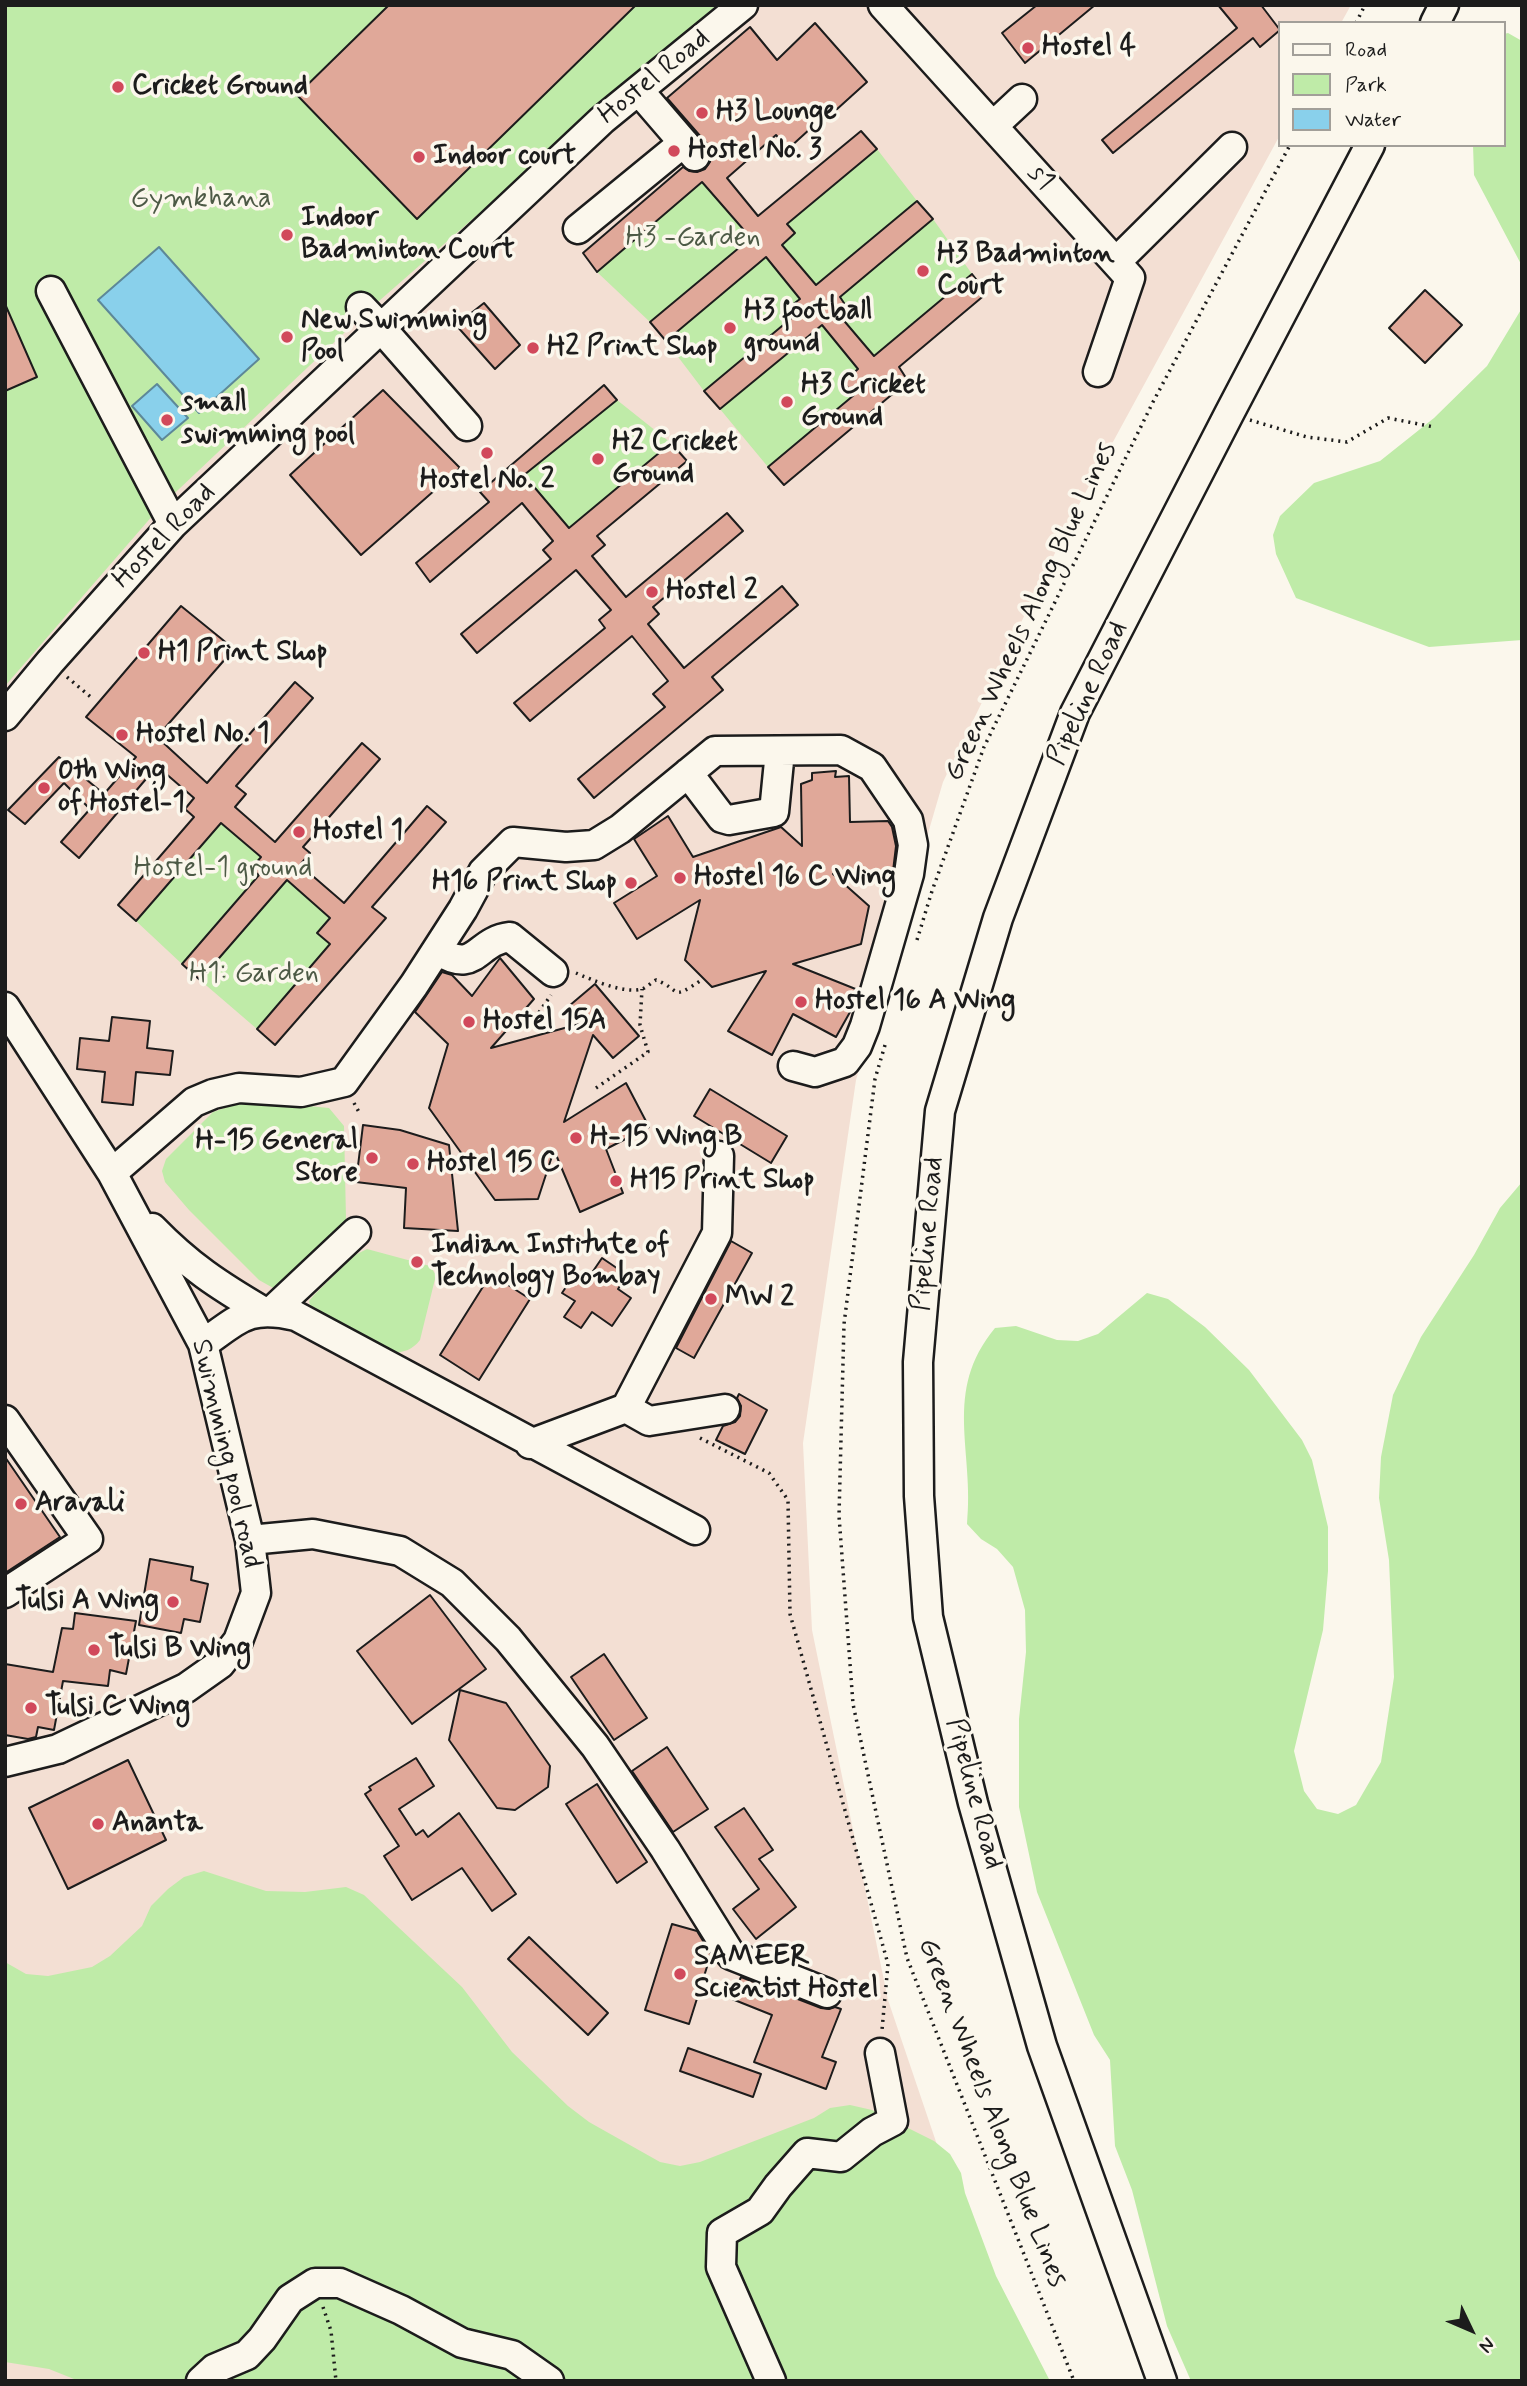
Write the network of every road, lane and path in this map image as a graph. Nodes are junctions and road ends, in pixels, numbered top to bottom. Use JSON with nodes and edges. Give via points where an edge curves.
{"nodes":[{"id":1,"x":743,"y":5,"type":"edge"},
{"id":2,"x":883,"y":5,"type":"edge"},
{"id":3,"x":1365,"y":5,"type":"edge"},
{"id":4,"x":1444,"y":5,"type":"edge"},
{"id":5,"x":1357,"y":21,"type":"edge"},
{"id":6,"x":1436,"y":21,"type":"edge"},
{"id":7,"x":639,"y":91,"type":"junction"},
{"id":8,"x":1022,"y":99,"type":"dead end"},
{"id":9,"x":993,"y":126,"type":"junction"},
{"id":10,"x":1289,"y":147,"type":"edge"},
{"id":11,"x":1369,"y":147,"type":"edge"},
{"id":12,"x":1232,"y":148,"type":"dead end"},
{"id":13,"x":578,"y":229,"type":"dead end"},
{"id":14,"x":1116,"y":262,"type":"junction"},
{"id":15,"x":51,"y":291,"type":"dead end"},
{"id":16,"x":360,"y":307,"type":"dead end"},
{"id":17,"x":381,"y":327,"type":"junction"},
{"id":18,"x":1098,"y":372,"type":"dead end"},
{"id":19,"x":1229,"y":414,"type":"junction"},
{"id":20,"x":467,"y":426,"type":"dead end"},
{"id":21,"x":1434,"y":427,"type":"dead end"},
{"id":22,"x":173,"y":524,"type":"junction"},
{"id":23,"x":50,"y":662,"type":"junction"},
{"id":24,"x":92,"y":698,"type":"dead end"},
{"id":25,"x":5,"y":716,"type":"edge"},
{"id":26,"x":780,"y":751,"type":"junction"},
{"id":27,"x":688,"y":773,"type":"junction"},
{"id":28,"x":917,"y":941,"type":"dead end"},
{"id":29,"x":437,"y":950,"type":"junction"},
{"id":30,"x":558,"y":977,"type":"junction"},
{"id":31,"x":700,"y":981,"type":"dead end"},
{"id":32,"x":642,"y":989,"type":"junction"},
{"id":33,"x":5,"y":1007,"type":"edge"},
{"id":34,"x":531,"y":1024,"type":"dead end"},
{"id":35,"x":886,"y":1041,"type":"dead end"},
{"id":36,"x":793,"y":1066,"type":"dead end"},
{"id":37,"x":596,"y":1088,"type":"dead end"},
{"id":38,"x":719,"y":1156,"type":"dead end"},
{"id":39,"x":112,"y":1173,"type":"junction"},
{"id":40,"x":130,"y":1205,"type":"junction"},
{"id":41,"x":356,"y":1232,"type":"dead end"},
{"id":42,"x":268,"y":1311,"type":"junction"},
{"id":43,"x":203,"y":1344,"type":"junction"},
{"id":44,"x":626,"y":1408,"type":"junction"},
{"id":45,"x":726,"y":1409,"type":"dead end"},
{"id":46,"x":5,"y":1419,"type":"edge"},
{"id":47,"x":698,"y":1438,"type":"dead end"},
{"id":48,"x":530,"y":1444,"type":"junction"},
{"id":49,"x":695,"y":1530,"type":"dead end"},
{"id":50,"x":250,"y":1540,"type":"junction"},
{"id":51,"x":5,"y":1593,"type":"edge"},
{"id":52,"x":5,"y":1762,"type":"edge"},
{"id":53,"x":827,"y":1993,"type":"dead end"},
{"id":54,"x":880,"y":2053,"type":"joint"},
{"id":55,"x":315,"y":2283,"type":"junction"},
{"id":56,"x":201,"y":2381,"type":"edge"},
{"id":57,"x":335,"y":2381,"type":"edge"},
{"id":58,"x":549,"y":2381,"type":"edge"},
{"id":59,"x":771,"y":2381,"type":"edge"},
{"id":60,"x":1074,"y":2381,"type":"edge"},
{"id":61,"x":1162,"y":2381,"type":"edge"}],
"edges":[{"from":1,"to":7,"type":"lane","name":"Hostel Road"},
{"from":2,"to":9,"type":"lane","name":"s1"},
{"from":3,"to":5,"type":"path"},
{"from":4,"to":6,"type":"lane"},
{"from":7,"to":13,"type":"lane","via":[[689,150]]},
{"from":7,"to":17,"type":"lane","name":"Hostel Road"},
{"from":8,"to":9,"type":"lane"},
{"from":9,"to":14,"type":"lane","name":"s1"},
{"from":10,"to":28,"type":"path","name":"Green Wheels Along Blue Lines","via":[[1153,402],[984,747]]},
{"from":11,"to":19,"type":"lane","name":"Pipeline Road"},
{"from":12,"to":14,"type":"lane"},
{"from":14,"to":18,"type":"lane","name":"s1","via":[[1130,278]]},
{"from":15,"to":22,"type":"lane"},
{"from":16,"to":17,"type":"lane"},
{"from":17,"to":20,"type":"lane"},
{"from":17,"to":22,"type":"lane","name":"Hostel Road"},
{"from":19,"to":21,"type":"path","via":[[1307,437],[1347,442],[1388,418]]},
{"from":19,"to":61,"type":"lane","name":"Pipeline Road","via":[[1075,713],[998,918],[940,1111],[918,1362],[919,1496],[928,1616],[973,1803],[1042,2046]]},
{"from":22,"to":23,"type":"lane","name":"Hostel Road"},
{"from":23,"to":24,"type":"path"},
{"from":23,"to":25,"type":"lane","name":"Hostel Road"},
{"from":26,"to":27,"type":"lane","via":[[715,751]]},
{"from":26,"to":27,"type":"lane","via":[[774,812],[722,818]]},
{"from":26,"to":36,"type":"lane","via":[[841,750],[872,767],[908,820],[913,845],[909,874],[857,1046],[845,1062],[815,1072]]},
{"from":27,"to":29,"type":"lane","via":[[594,845],[513,842],[483,872]]},
{"from":29,"to":30,"type":"lane","via":[[465,961],[496,939],[510,937]]},
{"from":29,"to":39,"type":"lane","via":[[344,1082],[301,1091],[239,1088],[213,1094],[194,1102]]},
{"from":30,"to":32,"type":"path"},
{"from":30,"to":34,"type":"path"},
{"from":31,"to":32,"type":"path","via":[[683,993],[656,980]]},
{"from":32,"to":37,"type":"path","via":[[640,1026],[648,1052]]},
{"from":33,"to":39,"type":"lane","name":"Swimming pool road"},
{"from":35,"to":60,"type":"path","name":"Green Wheels Along Blue Lines","via":[[875,1079],[844,1324],[839,1516],[853,1704],[907,1958]]},
{"from":38,"to":44,"type":"lane","via":[[718,1233]]},
{"from":39,"to":40,"type":"lane","name":"Swimming pool road"},
{"from":40,"to":42,"type":"lane","via":[[180,1257],[215,1283]]},
{"from":40,"to":43,"type":"lane","name":"Swimming pool road"},
{"from":41,"to":42,"type":"lane"},
{"from":42,"to":43,"type":"lane","via":[[247,1313]]},
{"from":42,"to":48,"type":"lane","via":[[296,1316]]},
{"from":43,"to":50,"type":"lane","name":"Swimming pool road"},
{"from":44,"to":45,"type":"lane","via":[[649,1421]]},
{"from":44,"to":48,"type":"lane"},
{"from":46,"to":51,"type":"lane","via":[[88,1538]]},
{"from":47,"to":54,"type":"path","via":[[769,1473],[789,1500],[790,1614],[888,1964]]},
{"from":48,"to":49,"type":"lane"},
{"from":50,"to":52,"type":"lane","name":"Swimming pool road","via":[[256,1593],[237,1641],[220,1664],[186,1688],[58,1749]]},
{"from":50,"to":53,"type":"lane","via":[[313,1535],[400,1551],[452,1583],[508,1639],[595,1746],[731,1955]]},
{"from":54,"to":59,"type":"lane","via":[[893,2121],[841,2157],[807,2153],[760,2211],[722,2233],[721,2267]]},
{"from":55,"to":56,"type":"lane","via":[[290,2300],[247,2355],[214,2369]]},
{"from":55,"to":57,"type":"path","via":[[331,2331]]},
{"from":55,"to":58,"type":"lane","via":[[340,2283],[462,2343],[512,2355]]}]}
